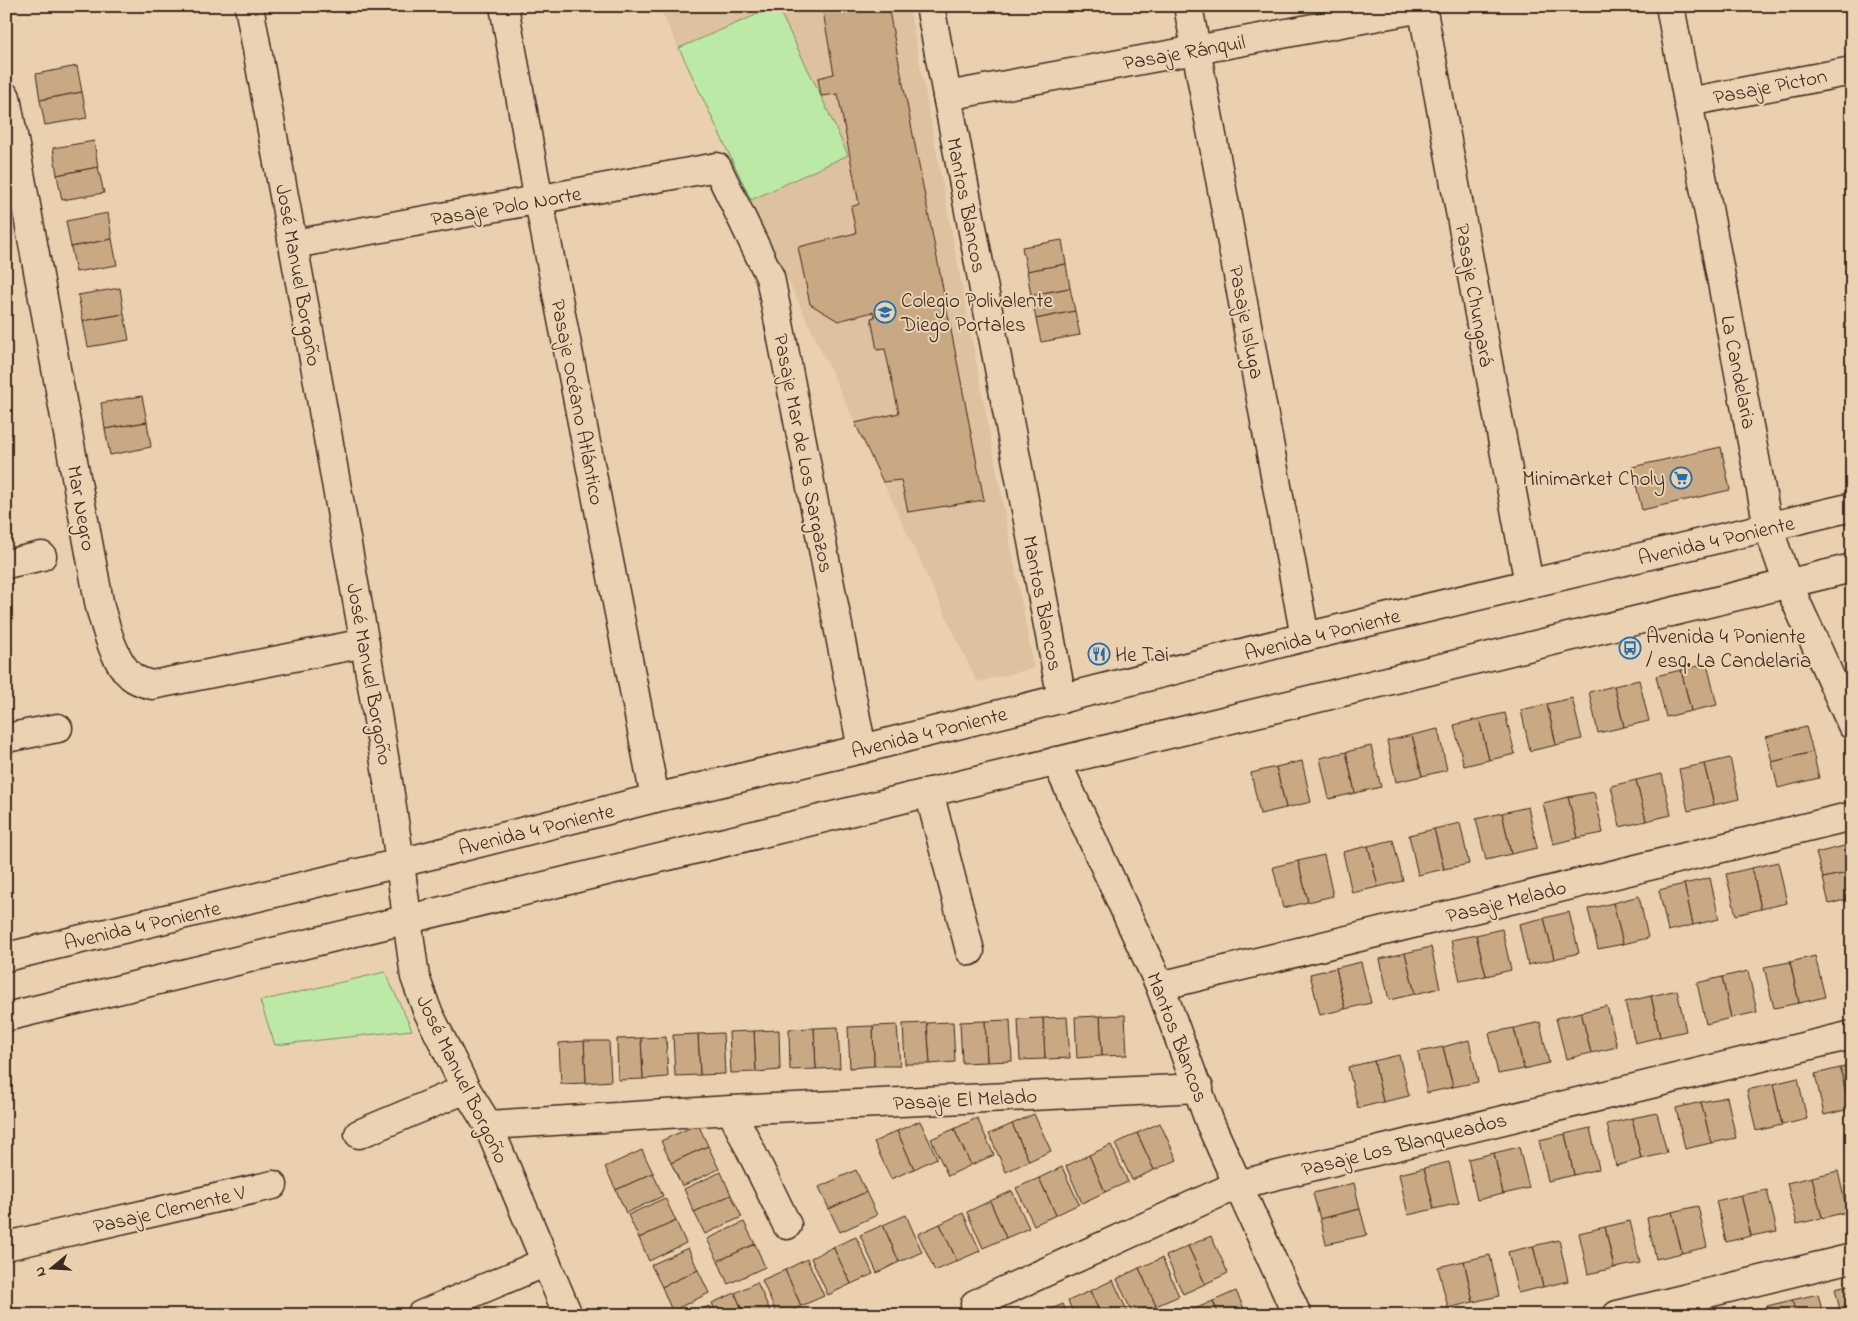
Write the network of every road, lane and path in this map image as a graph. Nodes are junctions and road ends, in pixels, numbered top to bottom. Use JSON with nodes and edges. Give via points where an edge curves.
{"nodes":[{"id":1,"x":249,"y":6,"type":"edge"},
{"id":2,"x":504,"y":6,"type":"edge"},
{"id":3,"x":930,"y":6,"type":"edge"},
{"id":4,"x":1188,"y":6,"type":"edge"},
{"id":5,"x":1670,"y":6,"type":"edge"},
{"id":6,"x":1422,"y":7,"type":"edge"},
{"id":7,"x":1196,"y":50,"type":"junction"},
{"id":8,"x":1852,"y":71,"type":"edge"},
{"id":9,"x":947,"y":96,"type":"junction"},
{"id":10,"x":6,"y":97,"type":"edge"},
{"id":11,"x":1688,"y":102,"type":"junction"},
{"id":12,"x":717,"y":167,"type":"joint"},
{"id":13,"x":539,"y":201,"type":"junction"},
{"id":14,"x":294,"y":244,"type":"junction"},
{"id":15,"x":1852,"y":508,"type":"edge"},
{"id":16,"x":1768,"y":527,"type":"junction"},
{"id":17,"x":42,"y":556,"type":"dead end"},
{"id":18,"x":6,"y":564,"type":"edge"},
{"id":19,"x":1852,"y":568,"type":"edge"},
{"id":20,"x":1529,"y":584,"type":"junction"},
{"id":21,"x":1788,"y":584,"type":"junction"},
{"id":22,"x":1305,"y":637,"type":"junction"},
{"id":23,"x":365,"y":643,"type":"junction"},
{"id":24,"x":1062,"y":699,"type":"junction"},
{"id":25,"x":1852,"y":725,"type":"edge"},
{"id":26,"x":58,"y":728,"type":"dead end"},
{"id":27,"x":6,"y":738,"type":"edge"},
{"id":28,"x":862,"y":749,"type":"junction"},
{"id":29,"x":1056,"y":761,"type":"junction"},
{"id":30,"x":929,"y":792,"type":"junction"},
{"id":31,"x":655,"y":798,"type":"junction"},
{"id":32,"x":1852,"y":816,"type":"edge"},
{"id":33,"x":400,"y":863,"type":"junction"},
{"id":34,"x":407,"y":919,"type":"junction"},
{"id":35,"x":970,"y":951,"type":"dead end"},
{"id":36,"x":6,"y":957,"type":"edge"},
{"id":37,"x":1160,"y":986,"type":"junction"},
{"id":38,"x":6,"y":1016,"type":"edge"},
{"id":39,"x":1852,"y":1036,"type":"edge"},
{"id":40,"x":1199,"y":1088,"type":"junction"},
{"id":41,"x":466,"y":1089,"type":"junction"},
{"id":42,"x":731,"y":1110,"type":"junction"},
{"id":43,"x":488,"y":1125,"type":"junction"},
{"id":44,"x":359,"y":1134,"type":"dead end"},
{"id":45,"x":273,"y":1185,"type":"dead end"},
{"id":46,"x":1237,"y":1185,"type":"junction"},
{"id":47,"x":787,"y":1225,"type":"dead end"},
{"id":48,"x":6,"y":1246,"type":"edge"},
{"id":49,"x":1852,"y":1258,"type":"edge"},
{"id":50,"x":546,"y":1262,"type":"junction"},
{"id":51,"x":974,"y":1304,"type":"dead end"},
{"id":52,"x":421,"y":1315,"type":"edge"},
{"id":53,"x":568,"y":1315,"type":"edge"},
{"id":54,"x":1297,"y":1315,"type":"edge"},
{"id":55,"x":1617,"y":1315,"type":"edge"}],
"edges":[{"from":1,"to":14,"type":"street","name":"José Manuel Borgoño"},
{"from":2,"to":13,"type":"street","name":"Pasaje Océano Atlántico"},
{"from":3,"to":9,"type":"street","name":"Mantos Blancos"},
{"from":4,"to":7,"type":"street","name":"Pasaje Isluga"},
{"from":5,"to":11,"type":"street","name":"La Candelaria"},
{"from":6,"to":7,"type":"street","name":"Pasaje Ránquil"},
{"from":6,"to":20,"type":"street","name":"Pasaje Chungará"},
{"from":7,"to":9,"type":"street","name":"Pasaje Ránquil"},
{"from":7,"to":22,"type":"street","name":"Pasaje Isluga"},
{"from":8,"to":11,"type":"street","name":"Pasaje Picton"},
{"from":9,"to":24,"type":"street","name":"Mantos Blancos"},
{"from":10,"to":23,"type":"street","name":"Mar Negro","via":[[100,607],[109,638],[124,668],[131,676],[152,685]]},
{"from":11,"to":16,"type":"street","name":"La Candelaria"},
{"from":12,"to":13,"type":"street","name":"Pasaje Polo Norte"},
{"from":12,"to":28,"type":"street","name":"Pasaje Mar de Los Sargazos","via":[[770,277]]},
{"from":13,"to":14,"type":"street","name":"Pasaje Polo Norte"},
{"from":13,"to":31,"type":"street","name":"Pasaje Océano Atlántico"},
{"from":14,"to":23,"type":"street","name":"José Manuel Borgoño"},
{"from":15,"to":16,"type":"street","name":"Avenida 4 Poniente"},
{"from":16,"to":20,"type":"street","name":"Avenida 4 Poniente"},
{"from":16,"to":21,"type":"street","name":"La Candelaria"},
{"from":17,"to":18,"type":"street"},
{"from":19,"to":21,"type":"street"},
{"from":20,"to":22,"type":"street","name":"Avenida 4 Poniente"},
{"from":21,"to":25,"type":"street","name":"La Candelaria"},
{"from":21,"to":29,"type":"street"},
{"from":22,"to":24,"type":"street","name":"Avenida 4 Poniente"},
{"from":23,"to":33,"type":"street","name":"José Manuel Borgoño"},
{"from":24,"to":28,"type":"street","name":"Avenida 4 Poniente"},
{"from":26,"to":27,"type":"street"},
{"from":28,"to":31,"type":"street","name":"Avenida 4 Poniente"},
{"from":29,"to":30,"type":"street"},
{"from":29,"to":37,"type":"street","name":"Mantos Blancos"},
{"from":30,"to":34,"type":"street"},
{"from":30,"to":35,"type":"street"},
{"from":31,"to":33,"type":"street","name":"Avenida 4 Poniente"},
{"from":32,"to":37,"type":"street","name":"Pasaje Melado"},
{"from":33,"to":34,"type":"street","name":"José Manuel Borgoño"},
{"from":33,"to":36,"type":"street","name":"Avenida 4 Poniente"},
{"from":34,"to":38,"type":"street"},
{"from":34,"to":41,"type":"street","name":"José Manuel Borgoño","via":[[415,977],[426,1010]]},
{"from":37,"to":40,"type":"street","name":"Mantos Blancos"},
{"from":39,"to":46,"type":"street","name":"Pasaje Los Blanqueados"},
{"from":40,"to":42,"type":"street","name":"Pasaje El Melado"},
{"from":40,"to":46,"type":"street","name":"Mantos Blancos","via":[[1210,1123]]},
{"from":41,"to":43,"type":"street","name":"José Manuel Borgoño"},
{"from":41,"to":44,"type":"street"},
{"from":42,"to":43,"type":"street","name":"Pasaje El Melado"},
{"from":42,"to":47,"type":"street"},
{"from":43,"to":50,"type":"street","name":"José Manuel Borgoño"},
{"from":45,"to":48,"type":"street","name":"Pasaje Clemente V"},
{"from":46,"to":51,"type":"street","name":"Pasaje Los Blanqueados"},
{"from":46,"to":54,"type":"street","name":"Mantos Blancos"},
{"from":49,"to":55,"type":"street"},
{"from":50,"to":52,"type":"street"},
{"from":50,"to":53,"type":"street","name":"José Manuel Borgoño"}]}
